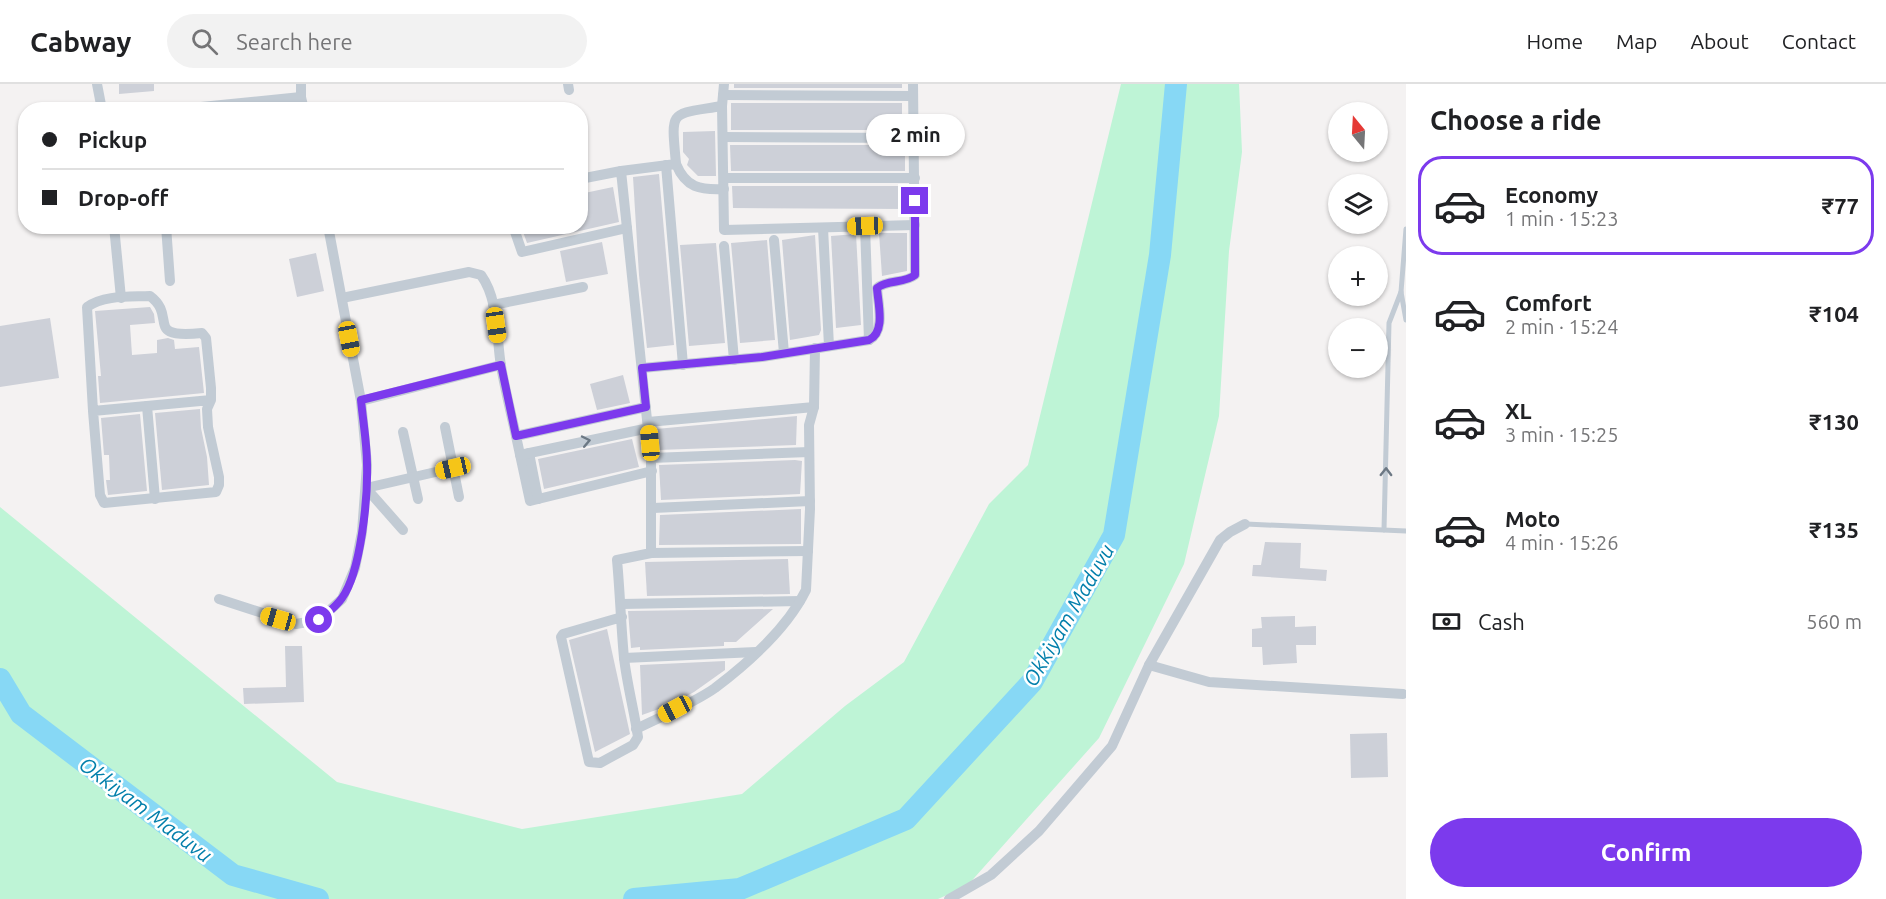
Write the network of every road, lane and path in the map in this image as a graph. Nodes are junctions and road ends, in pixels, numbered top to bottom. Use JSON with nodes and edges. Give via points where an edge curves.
{"nodes":[{"id":1,"x":97,"y":84,"type":"edge"},
{"id":2,"x":301,"y":84,"type":"edge"},
{"id":3,"x":913,"y":84,"type":"edge"},
{"id":4,"x":723,"y":95,"type":"edge"},
{"id":5,"x":913,"y":96,"type":"junction"},
{"id":6,"x":301,"y":97,"type":"junction"},
{"id":7,"x":100,"y":102,"type":"edge"},
{"id":8,"x":251,"y":102,"type":"edge"},
{"id":9,"x":302,"y":102,"type":"edge"},
{"id":10,"x":723,"y":137,"type":"junction"},
{"id":11,"x":914,"y":138,"type":"junction"},
{"id":12,"x":671,"y":164,"type":"junction"},
{"id":13,"x":621,"y":171,"type":"junction"},
{"id":14,"x":588,"y":177,"type":"edge"},
{"id":15,"x":915,"y":178,"type":"junction"},
{"id":16,"x":724,"y":183,"type":"junction"},
{"id":17,"x":915,"y":225,"type":"junction"},
{"id":18,"x":865,"y":226,"type":"junction"},
{"id":19,"x":627,"y":228,"type":"junction"},
{"id":20,"x":823,"y":228,"type":"junction"},
{"id":21,"x":1406,"y":229,"type":"edge"},
{"id":22,"x":115,"y":234,"type":"edge"},
{"id":23,"x":167,"y":234,"type":"edge"},
{"id":24,"x":330,"y":234,"type":"edge"},
{"id":25,"x":516,"y":234,"type":"edge"},
{"id":26,"x":774,"y":240,"type":"dead end"},
{"id":27,"x":724,"y":246,"type":"dead end"},
{"id":28,"x":170,"y":281,"type":"dead end"},
{"id":29,"x":583,"y":287,"type":"dead end"},
{"id":30,"x":1401,"y":292,"type":"junction"},
{"id":31,"x":122,"y":298,"type":"junction"},
{"id":32,"x":342,"y":298,"type":"junction"},
{"id":33,"x":493,"y":304,"type":"junction"},
{"id":34,"x":1406,"y":320,"type":"edge"},
{"id":35,"x":869,"y":340,"type":"junction"},
{"id":36,"x":829,"y":346,"type":"junction"},
{"id":37,"x":815,"y":348,"type":"junction"},
{"id":38,"x":784,"y":353,"type":"junction"},
{"id":39,"x":734,"y":360,"type":"junction"},
{"id":40,"x":501,"y":365,"type":"junction"},
{"id":41,"x":683,"y":365,"type":"junction"},
{"id":42,"x":642,"y":368,"type":"junction"},
{"id":43,"x":211,"y":400,"type":"junction"},
{"id":44,"x":361,"y":400,"type":"junction"},
{"id":45,"x":147,"y":406,"type":"junction"},
{"id":46,"x":646,"y":407,"type":"junction"},
{"id":47,"x":814,"y":407,"type":"junction"},
{"id":48,"x":93,"y":411,"type":"junction"},
{"id":49,"x":648,"y":425,"type":"junction"},
{"id":50,"x":445,"y":427,"type":"dead end"},
{"id":51,"x":403,"y":432,"type":"dead end"},
{"id":52,"x":516,"y":436,"type":"junction"},
{"id":53,"x":809,"y":452,"type":"junction"},
{"id":54,"x":524,"y":454,"type":"junction"},
{"id":55,"x":651,"y":458,"type":"junction"},
{"id":56,"x":453,"y":468,"type":"junction"},
{"id":57,"x":652,"y":471,"type":"junction"},
{"id":58,"x":413,"y":477,"type":"junction"},
{"id":59,"x":366,"y":488,"type":"junction"},
{"id":60,"x":459,"y":497,"type":"dead end"},
{"id":61,"x":155,"y":499,"type":"junction"},
{"id":62,"x":417,"y":499,"type":"dead end"},
{"id":63,"x":810,"y":501,"type":"junction"},
{"id":64,"x":652,"y":508,"type":"junction"},
{"id":65,"x":1245,"y":524,"type":"joint"},
{"id":66,"x":403,"y":530,"type":"dead end"},
{"id":67,"x":1384,"y":530,"type":"junction"},
{"id":68,"x":1406,"y":531,"type":"edge"},
{"id":69,"x":808,"y":551,"type":"junction"},
{"id":70,"x":651,"y":553,"type":"junction"},
{"id":71,"x":219,"y":599,"type":"dead end"},
{"id":72,"x":800,"y":601,"type":"junction"},
{"id":73,"x":621,"y":604,"type":"junction"},
{"id":74,"x":622,"y":617,"type":"junction"},
{"id":75,"x":756,"y":652,"type":"junction"},
{"id":76,"x":624,"y":658,"type":"junction"},
{"id":77,"x":1149,"y":665,"type":"junction"},
{"id":78,"x":1403,"y":694,"type":"dead end"},
{"id":79,"x":636,"y":729,"type":"junction"},
{"id":80,"x":949,"y":899,"type":"edge"}],
"edges":[{"from":1,"to":7,"type":"street"},
{"from":2,"to":6,"type":"street"},
{"from":3,"to":5,"type":"street"},
{"from":4,"to":5,"type":"street"},
{"from":4,"to":10,"type":"street"},
{"from":4,"to":12,"type":"street","via":[[679,115],[673,124]]},
{"from":5,"to":11,"type":"street"},
{"from":6,"to":8,"type":"street"},
{"from":6,"to":9,"type":"street"},
{"from":10,"to":11,"type":"street"},
{"from":10,"to":16,"type":"street"},
{"from":11,"to":15,"type":"street"},
{"from":12,"to":13,"type":"street"},
{"from":12,"to":16,"type":"street","via":[[694,187],[705,190]]},
{"from":12,"to":41,"type":"street"},
{"from":13,"to":14,"type":"street"},
{"from":13,"to":19,"type":"street"},
{"from":15,"to":16,"type":"street"},
{"from":15,"to":17,"type":"street"},
{"from":16,"to":20,"type":"street","via":[[724,230]]},
{"from":17,"to":18,"type":"street"},
{"from":17,"to":35,"type":"street","via":[[915,275],[877,288],[879,329]]},
{"from":18,"to":20,"type":"street"},
{"from":18,"to":35,"type":"street"},
{"from":19,"to":25,"type":"street","via":[[522,252]]},
{"from":19,"to":42,"type":"street"},
{"from":20,"to":36,"type":"street"},
{"from":21,"to":30,"type":"lane"},
{"from":22,"to":31,"type":"street"},
{"from":23,"to":28,"type":"street"},
{"from":24,"to":32,"type":"street"},
{"from":26,"to":38,"type":"street"},
{"from":27,"to":39,"type":"street"},
{"from":29,"to":33,"type":"street"},
{"from":30,"to":34,"type":"lane"},
{"from":67,"to":30,"type":"lane","one_way":true,"via":[[1389,324]]},
{"from":31,"to":43,"type":"street","via":[[150,296],[160,305],[164,327],[171,333],[205,335]]},
{"from":31,"to":48,"type":"street","via":[[96,301],[87,307]]},
{"from":32,"to":33,"type":"street","via":[[469,272],[481,275]]},
{"from":32,"to":44,"type":"street"},
{"from":33,"to":40,"type":"street"},
{"from":35,"to":36,"type":"street"},
{"from":36,"to":37,"type":"street"},
{"from":37,"to":38,"type":"street"},
{"from":37,"to":47,"type":"street"},
{"from":38,"to":39,"type":"street"},
{"from":39,"to":41,"type":"street"},
{"from":40,"to":44,"type":"street"},
{"from":40,"to":52,"type":"street"},
{"from":41,"to":42,"type":"street"},
{"from":42,"to":46,"type":"street"},
{"from":43,"to":45,"type":"street"},
{"from":43,"to":61,"type":"street","via":[[207,409],[219,477],[216,492]]},
{"from":44,"to":59,"type":"street"},
{"from":45,"to":48,"type":"street"},
{"from":45,"to":61,"type":"street"},
{"from":46,"to":49,"type":"street"},
{"from":46,"to":52,"type":"street"},
{"from":47,"to":49,"type":"street"},
{"from":47,"to":53,"type":"street"},
{"from":48,"to":61,"type":"street","via":[[101,500],[107,503]]},
{"from":54,"to":49,"type":"street","one_way":true},
{"from":49,"to":55,"type":"street"},
{"from":50,"to":56,"type":"street"},
{"from":51,"to":58,"type":"street"},
{"from":52,"to":54,"type":"street"},
{"from":53,"to":55,"type":"street"},
{"from":53,"to":63,"type":"street"},
{"from":54,"to":57,"type":"street","via":[[530,501]]},
{"from":55,"to":57,"type":"street"},
{"from":56,"to":58,"type":"street"},
{"from":56,"to":60,"type":"street"},
{"from":57,"to":64,"type":"street"},
{"from":58,"to":59,"type":"street"},
{"from":58,"to":62,"type":"street"},
{"from":59,"to":66,"type":"street"},
{"from":59,"to":71,"type":"street","via":[[355,568],[342,599],[319,620],[296,624]]},
{"from":63,"to":64,"type":"street"},
{"from":63,"to":69,"type":"street"},
{"from":64,"to":70,"type":"street"},
{"from":65,"to":67,"type":"lane"},
{"from":65,"to":77,"type":"street","via":[[1221,540]]},
{"from":67,"to":68,"type":"lane"},
{"from":69,"to":70,"type":"street"},
{"from":69,"to":72,"type":"street","via":[[806,590]]},
{"from":70,"to":73,"type":"street","via":[[617,560]]},
{"from":72,"to":73,"type":"street"},
{"from":72,"to":75,"type":"street","via":[[779,630]]},
{"from":73,"to":74,"type":"street"},
{"from":74,"to":76,"type":"street"},
{"from":74,"to":79,"type":"street","via":[[563,633],[561,637],[589,762],[600,763],[633,745],[638,736]]},
{"from":75,"to":76,"type":"street"},
{"from":75,"to":79,"type":"street","via":[[713,689]]},
{"from":76,"to":79,"type":"street"},
{"from":77,"to":78,"type":"street","via":[[1209,682]]},
{"from":77,"to":80,"type":"street","via":[[1112,746],[1098,763],[1039,831],[990,875]]}]}
